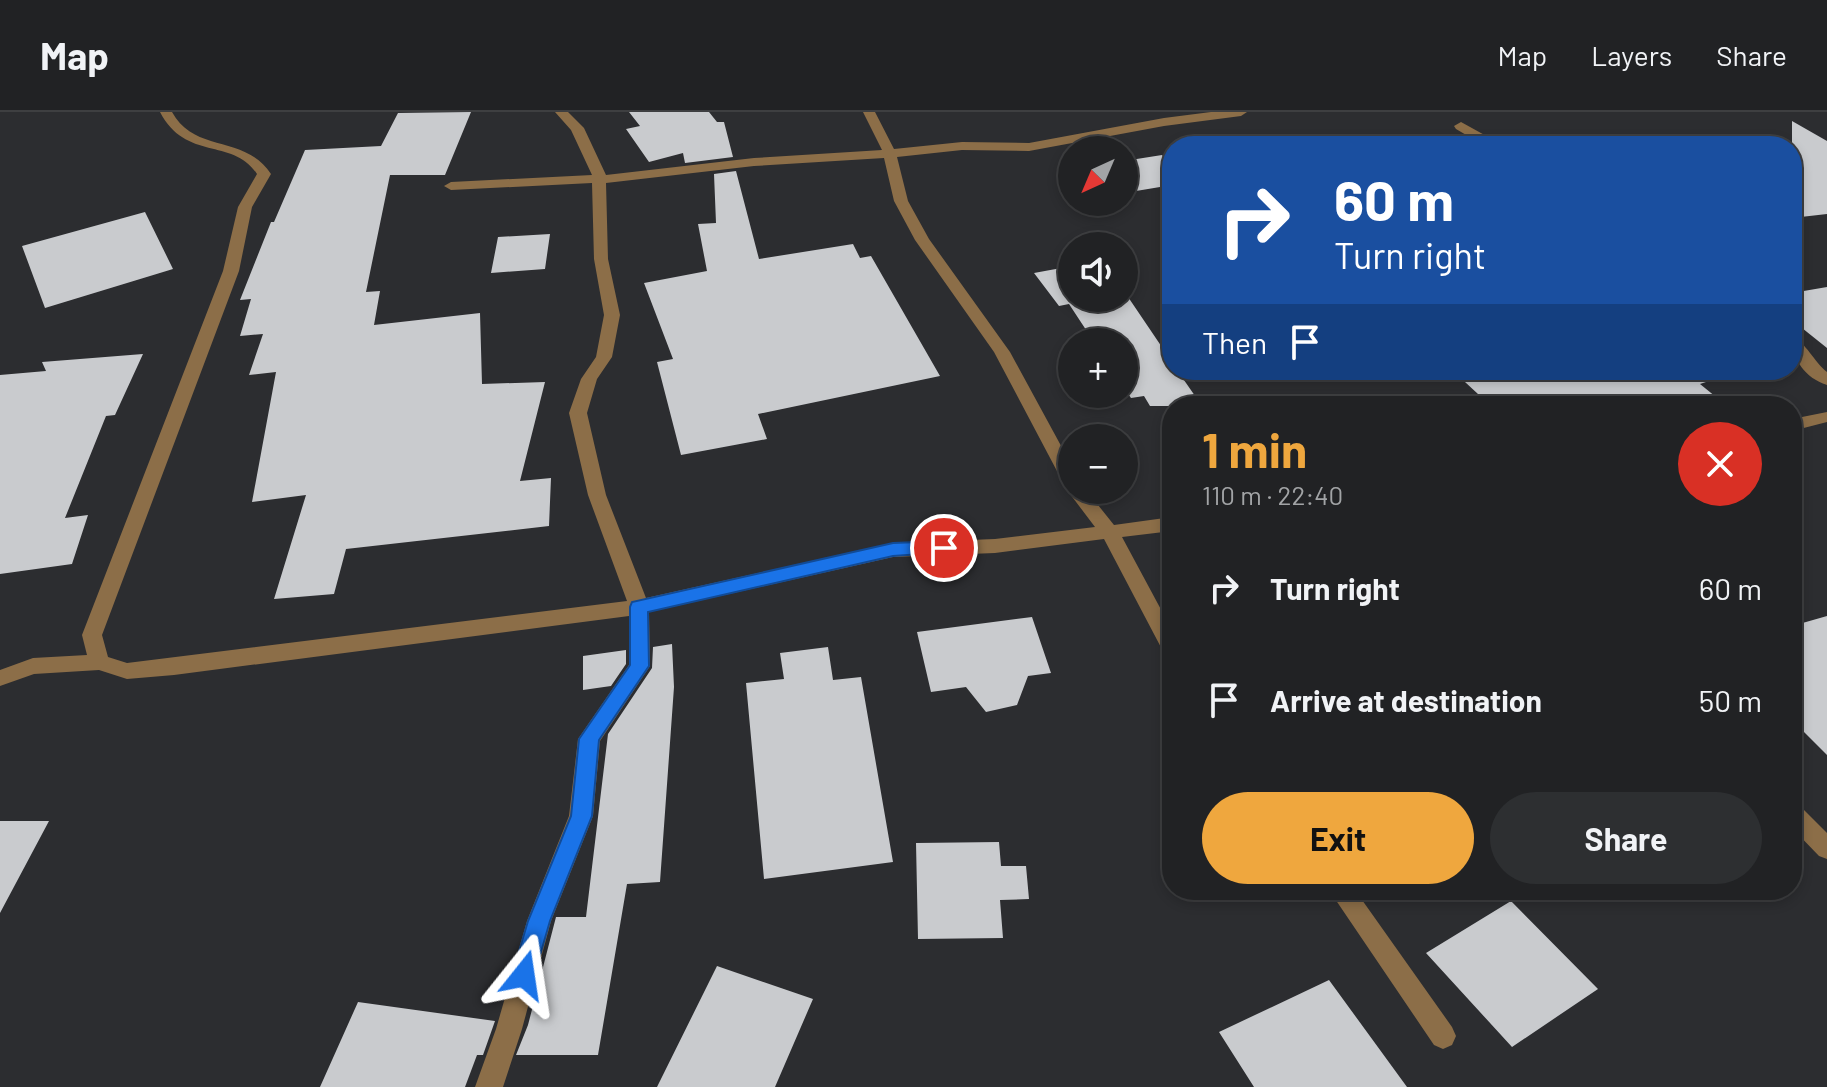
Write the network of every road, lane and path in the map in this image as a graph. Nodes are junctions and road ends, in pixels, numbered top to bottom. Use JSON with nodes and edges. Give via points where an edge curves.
{"nodes":[{"id":1,"x":166,"y":112,"type":"edge"},
{"id":2,"x":561,"y":112,"type":"edge"},
{"id":3,"x":869,"y":112,"type":"edge"},
{"id":4,"x":1241,"y":112,"type":"edge"},
{"id":5,"x":1461,"y":126,"type":"dead end"},
{"id":6,"x":1478,"y":136,"type":"edge"},
{"id":7,"x":890,"y":154,"type":"junction"},
{"id":8,"x":600,"y":178,"type":"junction"},
{"id":9,"x":451,"y":186,"type":"dead end"},
{"id":10,"x":1802,"y":356,"type":"edge"},
{"id":11,"x":1827,"y":380,"type":"edge"},
{"id":12,"x":1827,"y":417,"type":"edge"},
{"id":13,"x":1802,"y":423,"type":"edge"},
{"id":14,"x":1058,"y":457,"type":"edge"},
{"id":15,"x":1087,"y":504,"type":"edge"},
{"id":16,"x":1162,"y":525,"type":"edge"},
{"id":17,"x":1110,"y":532,"type":"junction"},
{"id":18,"x":639,"y":607,"type":"junction"},
{"id":19,"x":1162,"y":630,"type":"edge"},
{"id":20,"x":99,"y":662,"type":"junction"},
{"id":21,"x":0,"y":678,"type":"edge"},
{"id":22,"x":1802,"y":823,"type":"edge"},
{"id":23,"x":1827,"y":849,"type":"edge"},
{"id":24,"x":1348,"y":900,"type":"edge"},
{"id":25,"x":1443,"y":1036,"type":"dead end"},
{"id":26,"x":489,"y":1087,"type":"edge"}],
"edges":[{"from":1,"to":20,"type":"street","via":[[199,144],[251,158],[264,174],[245,207],[231,271],[92,635]]},
{"from":2,"to":8,"type":"street","via":[[577,128]]},
{"from":3,"to":7,"type":"street"},
{"from":4,"to":7,"type":"street","via":[[1029,147],[962,146]]},
{"from":5,"to":6,"type":"street"},
{"from":7,"to":8,"type":"street"},
{"from":7,"to":14,"type":"street","via":[[901,201],[922,240],[1002,352]]},
{"from":8,"to":9,"type":"street"},
{"from":8,"to":18,"type":"street","via":[[601,259],[612,315],[604,357],[589,379],[578,413],[597,495]]},
{"from":10,"to":11,"type":"street"},
{"from":12,"to":13,"type":"street"},
{"from":15,"to":17,"type":"street"},
{"from":16,"to":17,"type":"street"},
{"from":17,"to":18,"type":"street","via":[[995,546],[893,550]]},
{"from":17,"to":19,"type":"street"},
{"from":18,"to":20,"type":"street","via":[[174,667],[127,671]]},
{"from":18,"to":26,"type":"street","via":[[640,666],[589,739],[581,816],[539,921]]},
{"from":20,"to":21,"type":"street","via":[[33,666]]},
{"from":22,"to":23,"type":"street"},
{"from":24,"to":25,"type":"street"}]}
